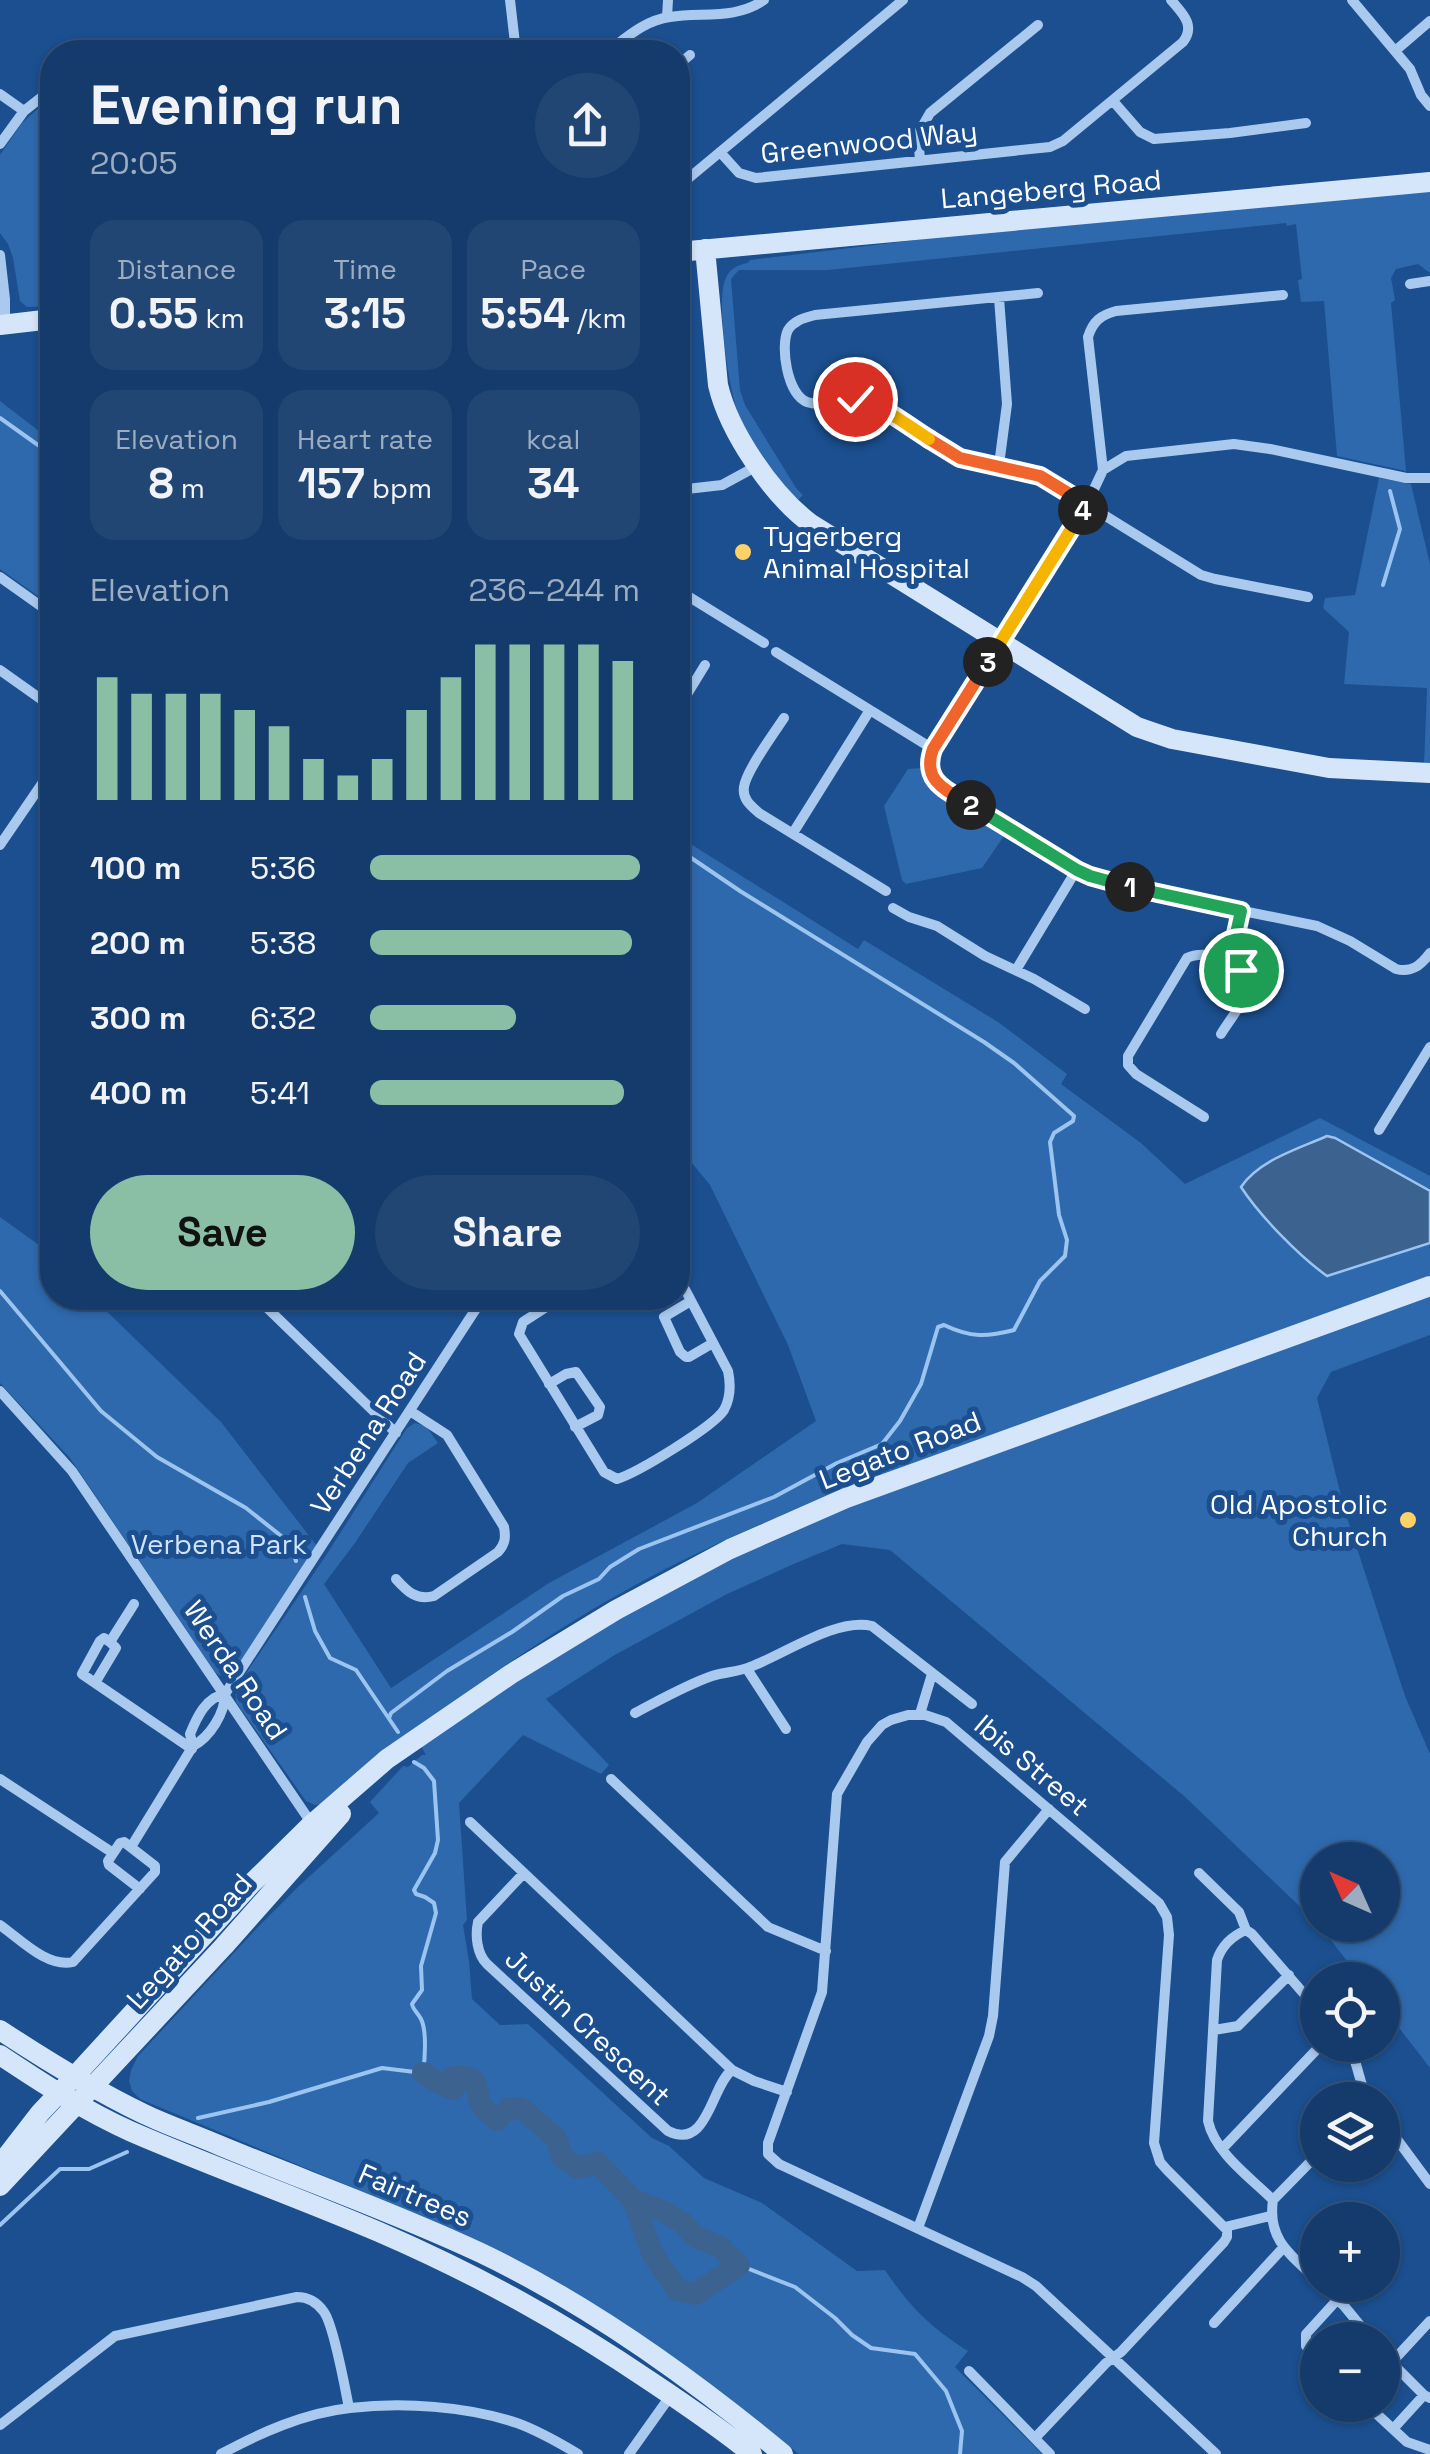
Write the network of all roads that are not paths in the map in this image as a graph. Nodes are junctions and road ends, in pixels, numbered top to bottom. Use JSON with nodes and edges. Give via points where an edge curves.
{"nodes":[{"id":1,"x":510,"y":0,"type":"edge"},
{"id":2,"x":668,"y":0,"type":"edge"},
{"id":3,"x":764,"y":0,"type":"edge"},
{"id":4,"x":903,"y":0,"type":"edge"},
{"id":5,"x":1171,"y":0,"type":"edge"},
{"id":6,"x":1352,"y":0,"type":"edge"},
{"id":7,"x":667,"y":17,"type":"junction"},
{"id":8,"x":1430,"y":21,"type":"edge"},
{"id":9,"x":1038,"y":26,"type":"dead end"},
{"id":10,"x":515,"y":40,"type":"edge"},
{"id":11,"x":623,"y":40,"type":"edge"},
{"id":12,"x":1395,"y":51,"type":"junction"},
{"id":13,"x":0,"y":94,"type":"edge"},
{"id":14,"x":40,"y":98,"type":"edge"},
{"id":15,"x":1113,"y":102,"type":"junction"},
{"id":16,"x":1430,"y":106,"type":"edge"},
{"id":17,"x":24,"y":112,"type":"junction"},
{"id":18,"x":1306,"y":122,"type":"dead end"},
{"id":19,"x":0,"y":144,"type":"edge"},
{"id":20,"x":720,"y":152,"type":"junction"},
{"id":21,"x":920,"y":160,"type":"junction"},
{"id":22,"x":690,"y":177,"type":"edge"},
{"id":23,"x":1430,"y":182,"type":"edge"},
{"id":24,"x":705,"y":249,"type":"junction"},
{"id":25,"x":690,"y":251,"type":"edge"},
{"id":26,"x":0,"y":255,"type":"edge"},
{"id":27,"x":1430,"y":282,"type":"edge"},
{"id":28,"x":1410,"y":284,"type":"dead end"},
{"id":29,"x":1038,"y":293,"type":"dead end"},
{"id":30,"x":1283,"y":295,"type":"dead end"},
{"id":31,"x":999,"y":298,"type":"junction"},
{"id":32,"x":40,"y":320,"type":"edge"},
{"id":33,"x":3,"y":324,"type":"edge"},
{"id":34,"x":1099,"y":438,"type":"junction"},
{"id":35,"x":1126,"y":456,"type":"junction"},
{"id":36,"x":999,"y":465,"type":"junction"},
{"id":37,"x":758,"y":466,"type":"junction"},
{"id":38,"x":1103,"y":470,"type":"junction"},
{"id":39,"x":1430,"y":478,"type":"edge"},
{"id":40,"x":690,"y":489,"type":"edge"},
{"id":41,"x":1086,"y":504,"type":"junction"},
{"id":42,"x":0,"y":577,"type":"edge"},
{"id":43,"x":1308,"y":596,"type":"dead end"},
{"id":44,"x":690,"y":597,"type":"edge"},
{"id":45,"x":40,"y":605,"type":"edge"},
{"id":46,"x":764,"y":643,"type":"dead end"},
{"id":47,"x":999,"y":643,"type":"junction"},
{"id":48,"x":776,"y":652,"type":"dead end"},
{"id":49,"x":705,"y":665,"type":"dead end"},
{"id":50,"x":0,"y":670,"type":"edge"},
{"id":51,"x":690,"y":689,"type":"edge"},
{"id":52,"x":40,"y":698,"type":"edge"},
{"id":53,"x":870,"y":710,"type":"junction"},
{"id":54,"x":784,"y":718,"type":"dead end"},
{"id":55,"x":933,"y":749,"type":"junction"},
{"id":56,"x":1430,"y":773,"type":"edge"},
{"id":57,"x":40,"y":786,"type":"edge"},
{"id":58,"x":793,"y":834,"type":"junction"},
{"id":59,"x":0,"y":845,"type":"edge"},
{"id":60,"x":1077,"y":870,"type":"junction"},
{"id":61,"x":886,"y":891,"type":"dead end"},
{"id":62,"x":893,"y":908,"type":"dead end"},
{"id":63,"x":1241,"y":911,"type":"junction"},
{"id":64,"x":1430,"y":952,"type":"edge"},
{"id":65,"x":1230,"y":961,"type":"junction"},
{"id":66,"x":1016,"y":970,"type":"junction"},
{"id":67,"x":1085,"y":1009,"type":"dead end"},
{"id":68,"x":1221,"y":1034,"type":"dead end"},
{"id":69,"x":1430,"y":1047,"type":"edge"},
{"id":70,"x":1204,"y":1117,"type":"dead end"},
{"id":71,"x":1379,"y":1130,"type":"dead end"},
{"id":72,"x":1430,"y":1286,"type":"edge"},
{"id":73,"x":690,"y":1301,"type":"edge"},
{"id":74,"x":270,"y":1310,"type":"edge"},
{"id":75,"x":475,"y":1310,"type":"edge"},
{"id":76,"x":542,"y":1310,"type":"edge"},
{"id":77,"x":674,"y":1310,"type":"edge"},
{"id":78,"x":713,"y":1343,"type":"junction"},
{"id":79,"x":549,"y":1384,"type":"junction"},
{"id":80,"x":0,"y":1391,"type":"edge"},
{"id":81,"x":410,"y":1411,"type":"junction"},
{"id":82,"x":575,"y":1427,"type":"junction"},
{"id":83,"x":396,"y":1433,"type":"junction"},
{"id":84,"x":396,"y":1578,"type":"dead end"},
{"id":85,"x":134,"y":1604,"type":"dead end"},
{"id":86,"x":110,"y":1642,"type":"junction"},
{"id":87,"x":747,"y":1668,"type":"junction"},
{"id":88,"x":932,"y":1674,"type":"junction"},
{"id":89,"x":94,"y":1683,"type":"junction"},
{"id":90,"x":225,"y":1694,"type":"junction"},
{"id":91,"x":972,"y":1704,"type":"dead end"},
{"id":92,"x":636,"y":1713,"type":"dead end"},
{"id":93,"x":920,"y":1714,"type":"junction"},
{"id":94,"x":786,"y":1729,"type":"dead end"},
{"id":95,"x":192,"y":1747,"type":"junction"},
{"id":96,"x":0,"y":1778,"type":"edge"},
{"id":97,"x":611,"y":1778,"type":"dead end"},
{"id":98,"x":1048,"y":1809,"type":"junction"},
{"id":99,"x":470,"y":1822,"type":"dead end"},
{"id":100,"x":317,"y":1830,"type":"junction"},
{"id":101,"x":130,"y":1846,"type":"junction"},
{"id":102,"x":113,"y":1853,"type":"junction"},
{"id":103,"x":524,"y":1873,"type":"junction"},
{"id":104,"x":1199,"y":1873,"type":"dead end"},
{"id":105,"x":140,"y":1889,"type":"junction"},
{"id":106,"x":0,"y":1925,"type":"edge"},
{"id":107,"x":1246,"y":1930,"type":"junction"},
{"id":108,"x":826,"y":1951,"type":"junction"},
{"id":109,"x":1289,"y":1975,"type":"junction"},
{"id":110,"x":1300,"y":1988,"type":"edge"},
{"id":111,"x":0,"y":2030,"type":"edge"},
{"id":112,"x":1214,"y":2030,"type":"junction"},
{"id":113,"x":0,"y":2055,"type":"edge"},
{"id":114,"x":1305,"y":2062,"type":"edge"},
{"id":115,"x":732,"y":2070,"type":"junction"},
{"id":116,"x":74,"y":2077,"type":"junction"},
{"id":117,"x":93,"y":2088,"type":"junction"},
{"id":118,"x":787,"y":2092,"type":"junction"},
{"id":119,"x":59,"y":2093,"type":"junction"},
{"id":120,"x":78,"y":2104,"type":"junction"},
{"id":121,"x":1400,"y":2143,"type":"edge"},
{"id":122,"x":1222,"y":2149,"type":"junction"},
{"id":123,"x":0,"y":2165,"type":"edge"},
{"id":124,"x":1300,"y":2172,"type":"edge"},
{"id":125,"x":1430,"y":2184,"type":"edge"},
{"id":126,"x":0,"y":2186,"type":"edge"},
{"id":127,"x":1272,"y":2200,"type":"junction"},
{"id":128,"x":1270,"y":2216,"type":"junction"},
{"id":129,"x":1226,"y":2226,"type":"junction"},
{"id":130,"x":918,"y":2228,"type":"junction"},
{"id":131,"x":1283,"y":2248,"type":"junction"},
{"id":132,"x":1300,"y":2264,"type":"edge"},
{"id":133,"x":1336,"y":2302,"type":"edge"},
{"id":134,"x":1340,"y":2302,"type":"edge"},
{"id":135,"x":1317,"y":2322,"type":"edge"},
{"id":136,"x":1357,"y":2322,"type":"edge"},
{"id":137,"x":1430,"y":2322,"type":"edge"},
{"id":138,"x":1214,"y":2323,"type":"dead end"},
{"id":139,"x":1400,"y":2354,"type":"edge"},
{"id":140,"x":1113,"y":2358,"type":"junction"},
{"id":141,"x":969,"y":2371,"type":"dead end"},
{"id":142,"x":1400,"y":2371,"type":"edge"},
{"id":143,"x":671,"y":2395,"type":"junction"},
{"id":144,"x":1427,"y":2396,"type":"edge"},
{"id":145,"x":350,"y":2408,"type":"junction"},
{"id":146,"x":1386,"y":2422,"type":"edge"},
{"id":147,"x":0,"y":2425,"type":"edge"},
{"id":148,"x":1394,"y":2429,"type":"junction"},
{"id":149,"x":1035,"y":2438,"type":"junction"},
{"id":150,"x":1430,"y":2450,"type":"edge"},
{"id":151,"x":220,"y":2454,"type":"edge"},
{"id":152,"x":578,"y":2454,"type":"edge"},
{"id":153,"x":629,"y":2454,"type":"edge"},
{"id":154,"x":752,"y":2454,"type":"edge"},
{"id":155,"x":783,"y":2454,"type":"edge"},
{"id":156,"x":1050,"y":2454,"type":"edge"},
{"id":157,"x":1216,"y":2454,"type":"edge"}],
"edges":[{"from":1,"to":10,"type":"street"},
{"from":2,"to":7,"type":"street"},
{"from":3,"to":7,"type":"street","via":[[738,13]]},
{"from":4,"to":20,"type":"street","name":"Greenwood Way"},
{"from":5,"to":15,"type":"street","name":"Greenwood Way","via":[[1189,34]]},
{"from":6,"to":12,"type":"street"},
{"from":7,"to":11,"type":"street"},
{"from":8,"to":12,"type":"street"},
{"from":9,"to":21,"type":"street","via":[[930,113],[918,134]]},
{"from":12,"to":16,"type":"street"},
{"from":13,"to":17,"type":"street"},
{"from":14,"to":17,"type":"street"},
{"from":15,"to":18,"type":"street","via":[[1154,138]]},
{"from":15,"to":21,"type":"street","name":"Greenwood Way","via":[[1050,147]]},
{"from":17,"to":19,"type":"street"},
{"from":20,"to":21,"type":"street","name":"Greenwood Way","via":[[739,173],[756,178]]},
{"from":20,"to":22,"type":"street"},
{"from":23,"to":24,"type":"street","name":"Langeberg Road"},
{"from":24,"to":25,"type":"street","name":"Langeberg Road"},
{"from":24,"to":37,"type":"street","via":[[718,385]]},
{"from":26,"to":33,"type":"street"},
{"from":27,"to":28,"type":"street"},
{"from":29,"to":31,"type":"street"},
{"from":30,"to":34,"type":"street","via":[[1099,318],[1088,337]]},
{"from":31,"to":36,"type":"street","via":[[1007,404]]},
{"from":31,"to":36,"type":"street","via":[[815,315],[794,323],[786,336],[790,384],[804,401],[870,402],[960,458]]},
{"from":32,"to":33,"type":"street"},
{"from":34,"to":35,"type":"street"},
{"from":34,"to":38,"type":"street"},
{"from":35,"to":38,"type":"street"},
{"from":35,"to":39,"type":"street","via":[[1246,444]]},
{"from":36,"to":41,"type":"street","via":[[1040,476]]},
{"from":37,"to":40,"type":"street","via":[[722,485]]},
{"from":37,"to":47,"type":"street","via":[[811,524]]},
{"from":38,"to":41,"type":"street"},
{"from":41,"to":43,"type":"street","via":[[1200,574]]},
{"from":41,"to":47,"type":"street"},
{"from":42,"to":45,"type":"street"},
{"from":44,"to":46,"type":"street"},
{"from":47,"to":55,"type":"street"},
{"from":47,"to":56,"type":"street","via":[[1154,734],[1329,768]]},
{"from":48,"to":53,"type":"street"},
{"from":49,"to":51,"type":"street"},
{"from":50,"to":52,"type":"street"},
{"from":53,"to":55,"type":"street"},
{"from":53,"to":58,"type":"street"},
{"from":54,"to":58,"type":"street","via":[[744,792],[751,806]]},
{"from":55,"to":60,"type":"street","via":[[930,769],[937,783]]},
{"from":57,"to":59,"type":"street"},
{"from":58,"to":61,"type":"street"},
{"from":60,"to":63,"type":"street"},
{"from":60,"to":66,"type":"street"},
{"from":62,"to":66,"type":"street"},
{"from":63,"to":64,"type":"street","via":[[1325,929],[1404,971]]},
{"from":63,"to":65,"type":"street"},
{"from":65,"to":68,"type":"street","via":[[1246,975],[1248,987]]},
{"from":65,"to":70,"type":"street","via":[[1203,953],[1186,958],[1127,1060],[1136,1074]]},
{"from":66,"to":67,"type":"street"},
{"from":69,"to":71,"type":"street"},
{"from":72,"to":100,"type":"street","name":"Legato Road","via":[[846,1498],[730,1549],[601,1620],[421,1735],[386,1760]]},
{"from":73,"to":78,"type":"street"},
{"from":74,"to":83,"type":"street"},
{"from":75,"to":81,"type":"street","name":"Verbena Road"},
{"from":76,"to":79,"type":"street","via":[[523,1322],[519,1334]]},
{"from":77,"to":78,"type":"street","via":[[664,1317],[680,1352],[690,1357]]},
{"from":78,"to":82,"type":"street","via":[[728,1371],[728,1400],[720,1415],[668,1452],[612,1478]]},
{"from":79,"to":82,"type":"street"},
{"from":79,"to":82,"type":"street","via":[[576,1372],[600,1407]]},
{"from":80,"to":90,"type":"street","name":"Werda Road","via":[[72,1471]]},
{"from":81,"to":83,"type":"street","name":"Verbena Road"},
{"from":81,"to":84,"type":"street","via":[[447,1435],[506,1535],[498,1552],[434,1596],[412,1594]]},
{"from":83,"to":90,"type":"street","name":"Verbena Road"},
{"from":85,"to":86,"type":"street"},
{"from":86,"to":89,"type":"street","via":[[116,1648]]},
{"from":86,"to":89,"type":"street","via":[[100,1641],[81,1672]]},
{"from":87,"to":88,"type":"street","via":[[859,1624],[872,1626]]},
{"from":87,"to":92,"type":"street","via":[[701,1680]]},
{"from":87,"to":94,"type":"street"},
{"from":88,"to":91,"type":"street"},
{"from":88,"to":93,"type":"street"},
{"from":89,"to":95,"type":"street"},
{"from":90,"to":95,"type":"street","name":"Verbena Road","via":[[223,1709]]},
{"from":90,"to":100,"type":"street","name":"Werda Road"},
{"from":93,"to":98,"type":"street","name":"Ibis Street","via":[[946,1722]]},
{"from":93,"to":108,"type":"street","via":[[898,1716],[874,1733],[837,1794]]},
{"from":95,"to":101,"type":"street","name":"Verbena Road"},
{"from":96,"to":102,"type":"street"},
{"from":97,"to":108,"type":"street","via":[[768,1926]]},
{"from":98,"to":129,"type":"street","name":"Ibis Street","via":[[1155,1897],[1167,1917],[1154,2143],[1160,2162]]},
{"from":98,"to":130,"type":"street","via":[[1005,1862],[989,2036]]},
{"from":99,"to":103,"type":"street"},
{"from":100,"to":116,"type":"street","name":"Legato Road","via":[[252,1884]]},
{"from":100,"to":117,"type":"street","name":"Legato Road","via":[[224,1946]]},
{"from":101,"to":102,"type":"street","via":[[120,1843]]},
{"from":101,"to":105,"type":"street","via":[[156,1868]]},
{"from":102,"to":105,"type":"street","via":[[109,1865]]},
{"from":103,"to":115,"type":"street"},
{"from":103,"to":115,"type":"street","name":"Justin Crescent","via":[[478,1922],[478,1948],[487,1964],[668,2131],[687,2134],[700,2124]]},
{"from":104,"to":107,"type":"street","via":[[1239,1912]]},
{"from":105,"to":106,"type":"street","via":[[73,1962],[48,1959]]},
{"from":107,"to":109,"type":"street"},
{"from":107,"to":112,"type":"street","via":[[1233,1936],[1217,1960]]},
{"from":108,"to":118,"type":"street","via":[[822,1992]]},
{"from":109,"to":110,"type":"street"},
{"from":109,"to":112,"type":"street","via":[[1238,2026]]},
{"from":111,"to":116,"type":"street","name":"Fairtrees"},
{"from":112,"to":122,"type":"street","via":[[1208,2122]]},
{"from":113,"to":119,"type":"street","name":"Fairtrees"},
{"from":114,"to":122,"type":"street"},
{"from":115,"to":118,"type":"street"},
{"from":116,"to":117,"type":"street","name":"Fairtrees"},
{"from":116,"to":119,"type":"street","name":"Legato Road"},
{"from":117,"to":120,"type":"street","name":"Legato Road"},
{"from":117,"to":155,"type":"street","name":"Fairtrees","via":[[538,2283],[640,2345]]},
{"from":118,"to":130,"type":"street","via":[[768,2144],[774,2161]]},
{"from":119,"to":120,"type":"street","name":"Fairtrees"},
{"from":119,"to":123,"type":"street","name":"Legato Road"},
{"from":120,"to":126,"type":"street","name":"Legato Road"},
{"from":120,"to":143,"type":"street","name":"Fairtrees","via":[[452,2265],[533,2306]]},
{"from":121,"to":125,"type":"street"},
{"from":122,"to":127,"type":"street"},
{"from":124,"to":127,"type":"street"},
{"from":127,"to":128,"type":"street"},
{"from":128,"to":129,"type":"street"},
{"from":128,"to":131,"type":"street"},
{"from":129,"to":140,"type":"street","via":[[1224,2242]]},
{"from":130,"to":140,"type":"street","via":[[1036,2286]]},
{"from":131,"to":132,"type":"street"},
{"from":131,"to":138,"type":"street"},
{"from":133,"to":135,"type":"street"},
{"from":134,"to":136,"type":"street"},
{"from":137,"to":139,"type":"street"},
{"from":140,"to":149,"type":"street"},
{"from":140,"to":157,"type":"street"},
{"from":141,"to":149,"type":"street"},
{"from":142,"to":144,"type":"street"},
{"from":143,"to":153,"type":"street"},
{"from":143,"to":154,"type":"street","name":"Fairtrees"},
{"from":144,"to":148,"type":"street"},
{"from":145,"to":147,"type":"street","via":[[328,2318],[308,2297],[296,2296],[116,2336]]},
{"from":145,"to":151,"type":"street","via":[[278,2427]]},
{"from":145,"to":152,"type":"street","via":[[416,2406],[486,2415]]},
{"from":146,"to":148,"type":"street"},
{"from":148,"to":150,"type":"street","via":[[1411,2445]]},
{"from":149,"to":156,"type":"street"}]}
